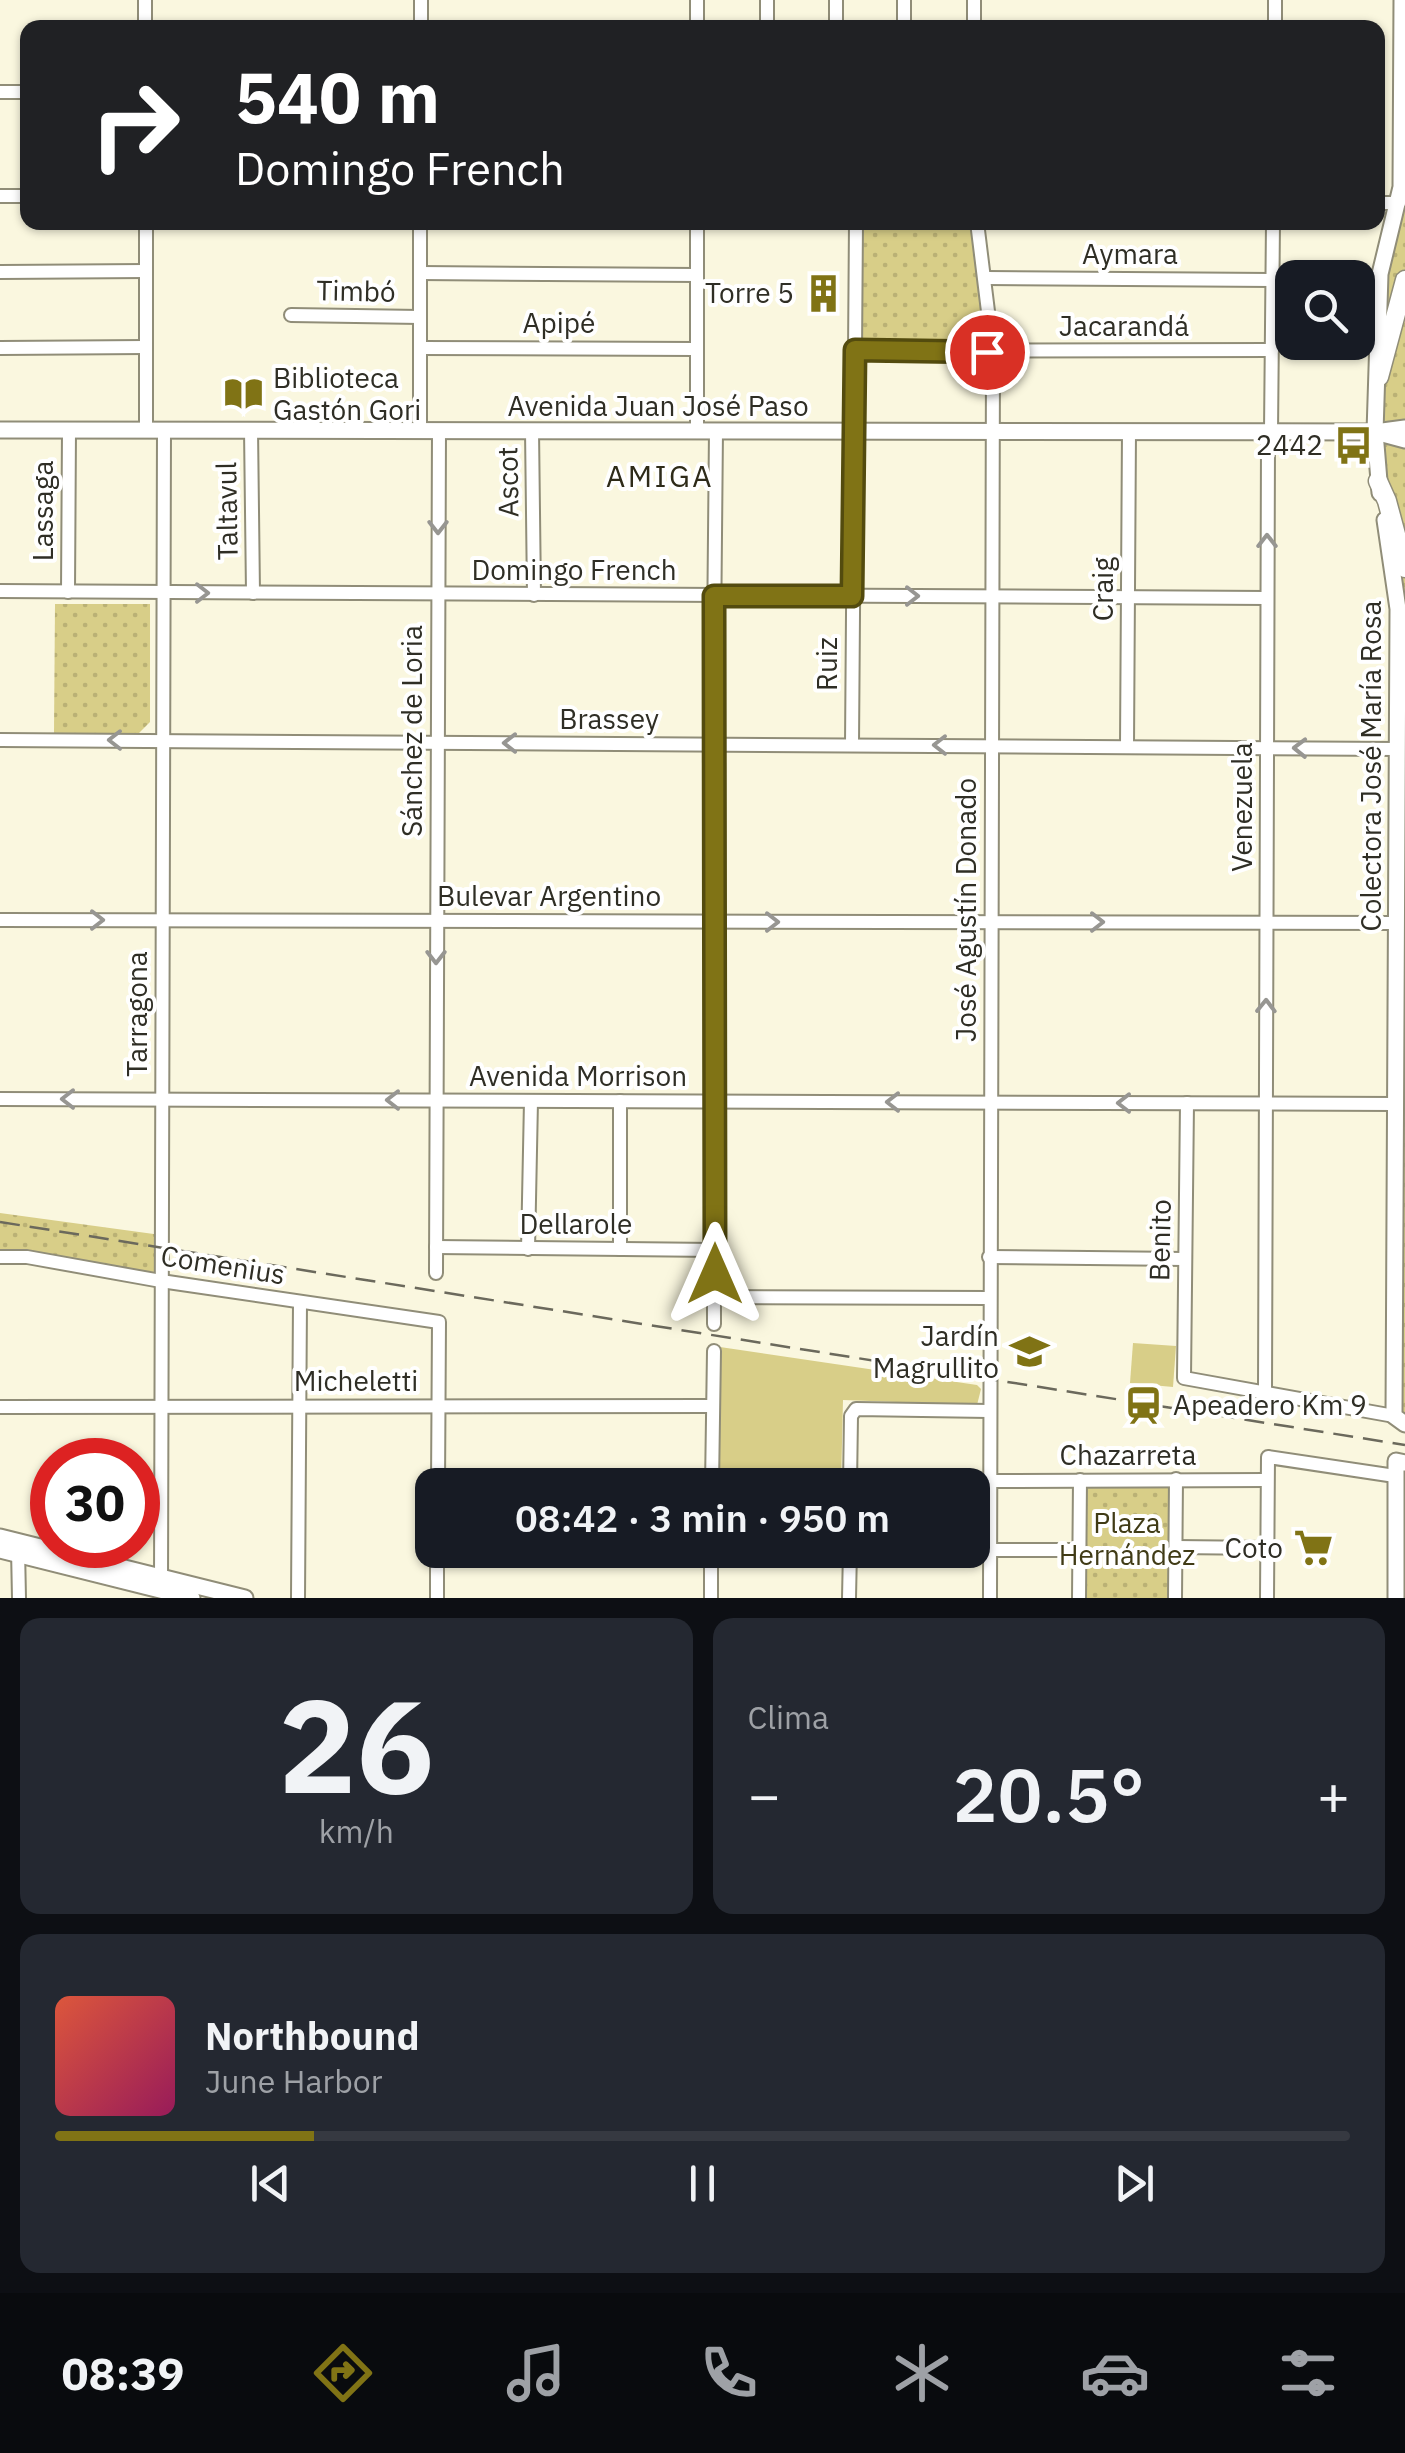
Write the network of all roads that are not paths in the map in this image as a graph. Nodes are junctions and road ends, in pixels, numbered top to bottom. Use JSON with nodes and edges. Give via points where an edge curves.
{"nodes":[{"id":1,"x":1402,"y":0,"type":"edge"},
{"id":2,"x":1385,"y":203,"type":"edge"},
{"id":3,"x":1399,"y":203,"type":"junction"},
{"id":4,"x":146,"y":230,"type":"edge"},
{"id":5,"x":420,"y":230,"type":"edge"},
{"id":6,"x":698,"y":230,"type":"edge"},
{"id":7,"x":856,"y":230,"type":"edge"},
{"id":8,"x":979,"y":230,"type":"edge"},
{"id":9,"x":1274,"y":230,"type":"edge"},
{"id":10,"x":0,"y":272,"type":"edge"},
{"id":11,"x":146,"y":272,"type":"junction"},
{"id":12,"x":420,"y":272,"type":"junction"},
{"id":13,"x":697,"y":275,"type":"junction"},
{"id":14,"x":986,"y":278,"type":"junction"},
{"id":15,"x":1273,"y":280,"type":"junction"},
{"id":16,"x":1405,"y":280,"type":"edge"},
{"id":17,"x":291,"y":315,"type":"dead end"},
{"id":18,"x":420,"y":317,"type":"junction"},
{"id":19,"x":146,"y":347,"type":"junction"},
{"id":20,"x":0,"y":348,"type":"edge"},
{"id":21,"x":420,"y":348,"type":"junction"},
{"id":22,"x":697,"y":349,"type":"junction"},
{"id":23,"x":855,"y":350,"type":"junction"},
{"id":24,"x":1272,"y":350,"type":"junction"},
{"id":25,"x":994,"y":352,"type":"junction"},
{"id":26,"x":1379,"y":377,"type":"junction"},
{"id":27,"x":1405,"y":428,"type":"edge"},
{"id":28,"x":164,"y":429,"type":"junction"},
{"id":29,"x":251,"y":429,"type":"junction"},
{"id":30,"x":0,"y":430,"type":"edge"},
{"id":31,"x":69,"y":430,"type":"junction"},
{"id":32,"x":146,"y":430,"type":"junction"},
{"id":33,"x":420,"y":430,"type":"junction"},
{"id":34,"x":438,"y":430,"type":"junction"},
{"id":35,"x":532,"y":430,"type":"junction"},
{"id":36,"x":697,"y":430,"type":"junction"},
{"id":37,"x":716,"y":430,"type":"junction"},
{"id":38,"x":1129,"y":431,"type":"junction"},
{"id":39,"x":853,"y":432,"type":"junction"},
{"id":40,"x":1271,"y":432,"type":"junction"},
{"id":41,"x":1375,"y":432,"type":"junction"},
{"id":42,"x":993,"y":434,"type":"junction"},
{"id":43,"x":1405,"y":440,"type":"edge"},
{"id":44,"x":1378,"y":481,"type":"junction"},
{"id":45,"x":1405,"y":568,"type":"edge"},
{"id":46,"x":0,"y":591,"type":"edge"},
{"id":47,"x":68,"y":592,"type":"junction"},
{"id":48,"x":163,"y":592,"type":"junction"},
{"id":49,"x":253,"y":593,"type":"junction"},
{"id":50,"x":438,"y":594,"type":"junction"},
{"id":51,"x":534,"y":594,"type":"junction"},
{"id":52,"x":714,"y":596,"type":"junction"},
{"id":53,"x":852,"y":596,"type":"junction"},
{"id":54,"x":992,"y":596,"type":"junction"},
{"id":55,"x":1128,"y":598,"type":"junction"},
{"id":56,"x":1267,"y":598,"type":"junction"},
{"id":57,"x":0,"y":740,"type":"edge"},
{"id":58,"x":162,"y":740,"type":"junction"},
{"id":59,"x":437,"y":742,"type":"junction"},
{"id":60,"x":713,"y":744,"type":"junction"},
{"id":61,"x":852,"y":745,"type":"junction"},
{"id":62,"x":992,"y":745,"type":"junction"},
{"id":63,"x":1128,"y":746,"type":"junction"},
{"id":64,"x":1268,"y":747,"type":"junction"},
{"id":65,"x":1398,"y":749,"type":"junction"},
{"id":66,"x":0,"y":920,"type":"edge"},
{"id":67,"x":162,"y":920,"type":"junction"},
{"id":68,"x":436,"y":921,"type":"junction"},
{"id":69,"x":714,"y":922,"type":"junction"},
{"id":70,"x":991,"y":922,"type":"junction"},
{"id":71,"x":1267,"y":923,"type":"junction"},
{"id":72,"x":1397,"y":923,"type":"junction"},
{"id":73,"x":0,"y":1099,"type":"edge"},
{"id":74,"x":162,"y":1100,"type":"junction"},
{"id":75,"x":436,"y":1100,"type":"junction"},
{"id":76,"x":531,"y":1101,"type":"junction"},
{"id":77,"x":620,"y":1101,"type":"junction"},
{"id":78,"x":714,"y":1102,"type":"junction"},
{"id":79,"x":990,"y":1102,"type":"junction"},
{"id":80,"x":1187,"y":1103,"type":"junction"},
{"id":81,"x":1264,"y":1103,"type":"junction"},
{"id":82,"x":1396,"y":1104,"type":"junction"},
{"id":83,"x":436,"y":1247,"type":"junction"},
{"id":84,"x":528,"y":1249,"type":"junction"},
{"id":85,"x":620,"y":1249,"type":"junction"},
{"id":86,"x":715,"y":1250,"type":"junction"},
{"id":87,"x":0,"y":1257,"type":"edge"},
{"id":88,"x":990,"y":1257,"type":"junction"},
{"id":89,"x":1185,"y":1259,"type":"junction"},
{"id":90,"x":436,"y":1274,"type":"dead end"},
{"id":91,"x":161,"y":1281,"type":"junction"},
{"id":92,"x":715,"y":1297,"type":"junction"},
{"id":93,"x":989,"y":1298,"type":"junction"},
{"id":94,"x":300,"y":1302,"type":"junction"},
{"id":95,"x":714,"y":1324,"type":"dead end"},
{"id":96,"x":714,"y":1352,"type":"dead end"},
{"id":97,"x":1264,"y":1392,"type":"junction"},
{"id":98,"x":439,"y":1406,"type":"junction"},
{"id":99,"x":712,"y":1406,"type":"junction"},
{"id":100,"x":160,"y":1407,"type":"junction"},
{"id":101,"x":298,"y":1407,"type":"junction"},
{"id":102,"x":0,"y":1408,"type":"edge"},
{"id":103,"x":989,"y":1410,"type":"junction"},
{"id":104,"x":1400,"y":1420,"type":"edge"},
{"id":105,"x":1399,"y":1467,"type":"edge"},
{"id":106,"x":438,"y":1468,"type":"edge"},
{"id":107,"x":712,"y":1468,"type":"edge"},
{"id":108,"x":850,"y":1468,"type":"edge"},
{"id":109,"x":990,"y":1468,"type":"edge"},
{"id":110,"x":1176,"y":1479,"type":"junction"},
{"id":111,"x":990,"y":1480,"type":"edge"},
{"id":112,"x":1080,"y":1480,"type":"junction"},
{"id":113,"x":1267,"y":1480,"type":"junction"},
{"id":114,"x":0,"y":1537,"type":"edge"},
{"id":115,"x":1176,"y":1547,"type":"junction"},
{"id":116,"x":18,"y":1548,"type":"junction"},
{"id":117,"x":1267,"y":1548,"type":"junction"},
{"id":118,"x":0,"y":1550,"type":"edge"},
{"id":119,"x":1078,"y":1550,"type":"junction"},
{"id":120,"x":990,"y":1552,"type":"edge"},
{"id":121,"x":438,"y":1568,"type":"edge"},
{"id":122,"x":711,"y":1568,"type":"edge"},
{"id":123,"x":850,"y":1568,"type":"edge"},
{"id":124,"x":989,"y":1568,"type":"edge"},
{"id":125,"x":161,"y":1589,"type":"edge"},
{"id":126,"x":19,"y":1598,"type":"edge"},
{"id":127,"x":192,"y":1598,"type":"edge"},
{"id":128,"x":244,"y":1598,"type":"edge"},
{"id":129,"x":298,"y":1598,"type":"edge"},
{"id":130,"x":437,"y":1598,"type":"edge"},
{"id":131,"x":711,"y":1598,"type":"edge"},
{"id":132,"x":849,"y":1598,"type":"edge"},
{"id":133,"x":990,"y":1598,"type":"edge"},
{"id":134,"x":1079,"y":1598,"type":"edge"},
{"id":135,"x":1175,"y":1598,"type":"edge"},
{"id":136,"x":1266,"y":1598,"type":"edge"},
{"id":137,"x":1396,"y":1598,"type":"edge"}],
"edges":[{"from":1,"to":3,"type":"main road","name":"Colectora José María Rosa"},
{"from":2,"to":3,"type":"street"},
{"from":3,"to":26,"type":"main road","name":"Colectora José María Rosa","via":[[1380,274]]},
{"from":4,"to":11,"type":"street"},
{"from":5,"to":12,"type":"street"},
{"from":6,"to":13,"type":"street"},
{"from":7,"to":23,"type":"street","name":"Ruiz"},
{"from":8,"to":14,"type":"street","name":"José Agustín Donado"},
{"from":9,"to":15,"type":"street","name":"Venezuela"},
{"from":10,"to":11,"type":"street"},
{"from":11,"to":19,"type":"street"},
{"from":12,"to":13,"type":"street"},
{"from":12,"to":18,"type":"street"},
{"from":13,"to":22,"type":"street"},
{"from":14,"to":15,"type":"street","name":"Aymara"},
{"from":14,"to":25,"type":"street","name":"José Agustín Donado"},
{"from":15,"to":24,"type":"street","name":"Venezuela"},
{"from":16,"to":26,"type":"highway"},
{"from":17,"to":18,"type":"street","name":"Timbó"},
{"from":18,"to":21,"type":"street"},
{"from":19,"to":20,"type":"street"},
{"from":19,"to":32,"type":"street"},
{"from":21,"to":22,"type":"street","name":"Apipé"},
{"from":21,"to":33,"type":"street"},
{"from":22,"to":36,"type":"street"},
{"from":23,"to":25,"type":"street","name":"Jacarandá"},
{"from":23,"to":39,"type":"street","name":"Ruiz"},
{"from":24,"to":25,"type":"street","name":"Jacarandá"},
{"from":24,"to":40,"type":"street","name":"Venezuela"},
{"from":25,"to":42,"type":"street","name":"José Agustín Donado"},
{"from":26,"to":41,"type":"main road","name":"Colectora José María Rosa"},
{"from":27,"to":41,"type":"main road","name":"Avenida Juan José Paso"},
{"from":28,"to":29,"type":"main road","name":"Avenida Juan José Paso"},
{"from":28,"to":32,"type":"main road","name":"Avenida Juan José Paso"},
{"from":28,"to":48,"type":"street","name":"Tarragona"},
{"from":29,"to":33,"type":"main road","name":"Avenida Juan José Paso"},
{"from":29,"to":49,"type":"street","name":"Taltavul"},
{"from":30,"to":31,"type":"main road","name":"Avenida Juan José Paso"},
{"from":31,"to":32,"type":"main road","name":"Avenida Juan José Paso"},
{"from":31,"to":47,"type":"street","name":"Lassaga"},
{"from":33,"to":34,"type":"main road","name":"Avenida Juan José Paso"},
{"from":34,"to":35,"type":"main road","name":"Avenida Juan José Paso"},
{"from":34,"to":50,"type":"street","name":"Sánchez de Loria","one_way":true},
{"from":35,"to":36,"type":"main road","name":"Avenida Juan José Paso"},
{"from":35,"to":51,"type":"street","name":"Ascot"},
{"from":36,"to":37,"type":"main road","name":"Avenida Juan José Paso"},
{"from":37,"to":39,"type":"main road","name":"Avenida Juan José Paso"},
{"from":37,"to":52,"type":"street"},
{"from":38,"to":40,"type":"main road","name":"Avenida Juan José Paso"},
{"from":38,"to":42,"type":"main road","name":"Avenida Juan José Paso"},
{"from":38,"to":55,"type":"street","name":"Craig"},
{"from":39,"to":42,"type":"main road","name":"Avenida Juan José Paso"},
{"from":39,"to":53,"type":"street","name":"Ruiz"},
{"from":40,"to":41,"type":"main road","name":"Avenida Juan José Paso"},
{"from":56,"to":40,"type":"street","name":"Venezuela","one_way":true},
{"from":41,"to":43,"type":"main road","name":"Avenida Juan José Paso"},
{"from":41,"to":44,"type":"main road","name":"Colectora José María Rosa"},
{"from":42,"to":54,"type":"street","name":"José Agustín Donado"},
{"from":44,"to":45,"type":"highway"},
{"from":44,"to":65,"type":"main road","name":"Colectora José María Rosa","via":[[1398,608]]},
{"from":46,"to":47,"type":"street","name":"Domingo French"},
{"from":47,"to":48,"type":"street","name":"Domingo French"},
{"from":48,"to":49,"type":"street","name":"Domingo French","one_way":true},
{"from":48,"to":58,"type":"street","name":"Tarragona"},
{"from":49,"to":50,"type":"street","name":"Domingo French"},
{"from":50,"to":51,"type":"street","name":"Domingo French"},
{"from":50,"to":59,"type":"street","name":"Sánchez de Loria"},
{"from":51,"to":52,"type":"street","name":"Domingo French"},
{"from":52,"to":53,"type":"street","name":"Domingo French"},
{"from":52,"to":60,"type":"street"},
{"from":53,"to":54,"type":"street","name":"Domingo French","one_way":true},
{"from":53,"to":61,"type":"street","name":"Ruiz"},
{"from":54,"to":55,"type":"street","name":"Domingo French"},
{"from":54,"to":62,"type":"street","name":"José Agustín Donado"},
{"from":55,"to":56,"type":"street","name":"Domingo French"},
{"from":55,"to":63,"type":"street","name":"Craig"},
{"from":56,"to":64,"type":"street","name":"Venezuela"},
{"from":58,"to":57,"type":"street","name":"Brassey","one_way":true},
{"from":58,"to":59,"type":"street","name":"Brassey"},
{"from":58,"to":67,"type":"street","name":"Tarragona"},
{"from":60,"to":59,"type":"street","name":"Brassey","one_way":true},
{"from":59,"to":68,"type":"street","name":"Sánchez de Loria"},
{"from":60,"to":61,"type":"street","name":"Brassey"},
{"from":60,"to":69,"type":"street"},
{"from":62,"to":61,"type":"street","name":"Brassey","one_way":true},
{"from":62,"to":63,"type":"street","name":"Brassey"},
{"from":62,"to":70,"type":"street","name":"José Agustín Donado"},
{"from":63,"to":64,"type":"street","name":"Brassey"},
{"from":65,"to":64,"type":"street","name":"Brassey","one_way":true},
{"from":64,"to":71,"type":"street","name":"Venezuela"},
{"from":65,"to":72,"type":"main road","name":"Colectora José María Rosa"},
{"from":66,"to":67,"type":"street","name":"Bulevar Argentino","one_way":true},
{"from":67,"to":68,"type":"street","name":"Bulevar Argentino"},
{"from":67,"to":74,"type":"street","name":"Tarragona"},
{"from":68,"to":69,"type":"street","name":"Bulevar Argentino"},
{"from":68,"to":75,"type":"street","name":"Sánchez de Loria","one_way":true},
{"from":69,"to":70,"type":"street","name":"Bulevar Argentino","one_way":true},
{"from":69,"to":78,"type":"street"},
{"from":70,"to":71,"type":"street","name":"Bulevar Argentino","one_way":true},
{"from":70,"to":79,"type":"street","name":"José Agustín Donado"},
{"from":71,"to":72,"type":"street","name":"Bulevar Argentino"},
{"from":81,"to":71,"type":"street","name":"Venezuela","one_way":true},
{"from":72,"to":82,"type":"main road","name":"Colectora José María Rosa"},
{"from":74,"to":73,"type":"street","name":"Avenida Morrison","one_way":true},
{"from":75,"to":74,"type":"street","name":"Avenida Morrison","one_way":true},
{"from":74,"to":91,"type":"street","name":"Tarragona"},
{"from":75,"to":76,"type":"street","name":"Avenida Morrison"},
{"from":75,"to":83,"type":"street","name":"Sánchez de Loria"},
{"from":76,"to":77,"type":"street","name":"Avenida Morrison"},
{"from":76,"to":84,"type":"street"},
{"from":77,"to":78,"type":"street","name":"Avenida Morrison"},
{"from":77,"to":85,"type":"street"},
{"from":79,"to":78,"type":"street","name":"Avenida Morrison","one_way":true},
{"from":78,"to":86,"type":"street"},
{"from":80,"to":79,"type":"street","name":"Avenida Morrison","one_way":true},
{"from":79,"to":88,"type":"street","name":"José Agustín Donado"},
{"from":80,"to":81,"type":"street","name":"Avenida Morrison"},
{"from":80,"to":89,"type":"street","name":"Benito"},
{"from":81,"to":82,"type":"street","name":"Avenida Morrison"},
{"from":81,"to":97,"type":"street","name":"Venezuela"},
{"from":82,"to":104,"type":"main road","name":"Colectora José María Rosa"},
{"from":83,"to":84,"type":"street","name":"Dellarole"},
{"from":83,"to":90,"type":"street","name":"Sánchez de Loria"},
{"from":84,"to":85,"type":"street","name":"Dellarole"},
{"from":85,"to":86,"type":"street","name":"Dellarole"},
{"from":86,"to":92,"type":"street"},
{"from":87,"to":91,"type":"street","name":"Comenius"},
{"from":88,"to":89,"type":"street"},
{"from":88,"to":93,"type":"street","name":"José Agustín Donado"},
{"from":89,"to":97,"type":"street","name":"Benito","via":[[1184,1378]]},
{"from":91,"to":94,"type":"street","name":"Comenius"},
{"from":91,"to":100,"type":"street","name":"Tarragona"},
{"from":92,"to":93,"type":"street"},
{"from":92,"to":95,"type":"street"},
{"from":93,"to":103,"type":"street","name":"José Agustín Donado"},
{"from":94,"to":98,"type":"street","name":"Comenius","via":[[439,1322]]},
{"from":94,"to":101,"type":"street"},
{"from":96,"to":99,"type":"street"},
{"from":97,"to":104,"type":"street"},
{"from":98,"to":99,"type":"street","name":"Micheletti"},
{"from":98,"to":101,"type":"street","name":"Micheletti"},
{"from":98,"to":106,"type":"street"},
{"from":99,"to":107,"type":"street"},
{"from":100,"to":101,"type":"street","name":"Micheletti"},
{"from":100,"to":102,"type":"street","name":"Micheletti"},
{"from":100,"to":125,"type":"street","name":"Tarragona"},
{"from":101,"to":129,"type":"street"},
{"from":103,"to":108,"type":"street","via":[[862,1406],[852,1412]]},
{"from":103,"to":109,"type":"street","name":"José Agustín Donado"},
{"from":105,"to":113,"type":"street","via":[[1268,1457]]},
{"from":105,"to":137,"type":"main road"},
{"from":110,"to":112,"type":"street","name":"Chazarreta"},
{"from":110,"to":113,"type":"street","name":"Chazarreta"},
{"from":110,"to":115,"type":"street"},
{"from":111,"to":112,"type":"street","name":"Chazarreta"},
{"from":112,"to":119,"type":"street"},
{"from":113,"to":117,"type":"street"},
{"from":114,"to":116,"type":"main road"},
{"from":115,"to":117,"type":"street"},
{"from":115,"to":135,"type":"street"},
{"from":116,"to":118,"type":"main road"},
{"from":116,"to":125,"type":"main road"},
{"from":116,"to":126,"type":"street"},
{"from":117,"to":136,"type":"street"},
{"from":119,"to":120,"type":"street"},
{"from":119,"to":134,"type":"street"},
{"from":121,"to":130,"type":"street"},
{"from":122,"to":131,"type":"street"},
{"from":123,"to":132,"type":"street"},
{"from":124,"to":133,"type":"street","name":"José Agustín Donado"},
{"from":125,"to":127,"type":"main road"},
{"from":125,"to":128,"type":"main road"}]}
